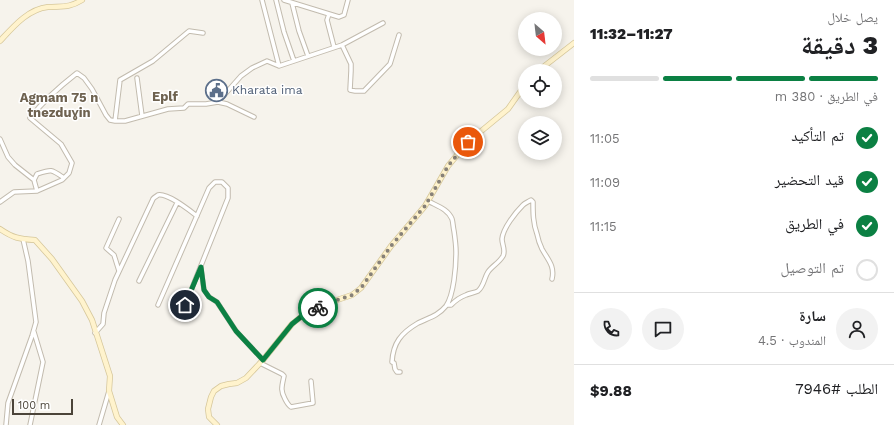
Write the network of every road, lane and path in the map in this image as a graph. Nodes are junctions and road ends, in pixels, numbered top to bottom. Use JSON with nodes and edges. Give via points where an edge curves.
{"nodes":[{"id":1,"x":82,"y":0,"type":"edge"},
{"id":2,"x":262,"y":0,"type":"edge"},
{"id":3,"x":276,"y":0,"type":"edge"},
{"id":4,"x":284,"y":0,"type":"edge"},
{"id":5,"x":348,"y":0,"type":"edge"},
{"id":6,"x":292,"y":3,"type":"junction"},
{"id":7,"x":329,"y":14,"type":"junction"},
{"id":8,"x":383,"y":23,"type":"dead end"},
{"id":9,"x":203,"y":33,"type":"dead end"},
{"id":10,"x":399,"y":36,"type":"dead end"},
{"id":11,"x":0,"y":41,"type":"edge"},
{"id":12,"x":574,"y":43,"type":"edge"},
{"id":13,"x":342,"y":45,"type":"junction"},
{"id":14,"x":334,"y":47,"type":"junction"},
{"id":15,"x":308,"y":56,"type":"junction"},
{"id":16,"x":294,"y":61,"type":"junction"},
{"id":17,"x":547,"y":64,"type":"edge"},
{"id":18,"x":279,"y":66,"type":"junction"},
{"id":19,"x":137,"y":78,"type":"dead end"},
{"id":20,"x":518,"y":95,"type":"edge"},
{"id":21,"x":218,"y":102,"type":"junction"},
{"id":22,"x":142,"y":116,"type":"junction"},
{"id":23,"x":254,"y":117,"type":"dead end"},
{"id":24,"x":116,"y":121,"type":"junction"},
{"id":25,"x":0,"y":139,"type":"edge"},
{"id":26,"x":64,"y":178,"type":"junction"},
{"id":27,"x":34,"y":180,"type":"junction"},
{"id":28,"x":37,"y":191,"type":"junction"},
{"id":29,"x":428,"y":201,"type":"junction"},
{"id":30,"x":0,"y":202,"type":"edge"},
{"id":31,"x":177,"y":203,"type":"junction"},
{"id":32,"x":197,"y":216,"type":"junction"},
{"id":33,"x":119,"y":219,"type":"dead end"},
{"id":34,"x":0,"y":229,"type":"edge"},
{"id":35,"x":23,"y":239,"type":"junction"},
{"id":36,"x":201,"y":267,"type":"junction"},
{"id":37,"x":119,"y":271,"type":"junction"},
{"id":38,"x":552,"y":279,"type":"dead end"},
{"id":39,"x":139,"y":281,"type":"dead end"},
{"id":40,"x":158,"y":305,"type":"dead end"},
{"id":41,"x":447,"y":305,"type":"junction"},
{"id":42,"x":180,"y":318,"type":"dead end"},
{"id":43,"x":34,"y":331,"type":"junction"},
{"id":44,"x":95,"y":333,"type":"junction"},
{"id":45,"x":262,"y":362,"type":"junction"},
{"id":46,"x":400,"y":372,"type":"dead end"},
{"id":47,"x":311,"y":381,"type":"dead end"},
{"id":48,"x":108,"y":391,"type":"junction"},
{"id":49,"x":6,"y":425,"type":"edge"},
{"id":50,"x":30,"y":425,"type":"edge"},
{"id":51,"x":99,"y":425,"type":"edge"},
{"id":52,"x":123,"y":425,"type":"edge"},
{"id":53,"x":216,"y":425,"type":"edge"}],
"edges":[{"from":1,"to":11,"type":"street","via":[[69,6],[48,7],[35,11],[23,18]]},
{"from":2,"to":18,"type":"street"},
{"from":3,"to":16,"type":"street"},
{"from":4,"to":6,"type":"street"},
{"from":5,"to":7,"type":"street","via":[[344,15],[339,17]]},
{"from":6,"to":7,"type":"street"},
{"from":6,"to":15,"type":"street"},
{"from":7,"to":14,"type":"street","via":[[327,20]]},
{"from":8,"to":13,"type":"street"},
{"from":9,"to":24,"type":"street","via":[[189,31],[152,61],[120,80]]},
{"from":10,"to":13,"type":"street","via":[[390,64],[364,91],[350,90],[351,64]]},
{"from":12,"to":17,"type":"street"},
{"from":13,"to":14,"type":"street"},
{"from":14,"to":15,"type":"street"},
{"from":15,"to":16,"type":"street"},
{"from":16,"to":18,"type":"street"},
{"from":18,"to":21,"type":"street","via":[[267,61],[252,68],[241,76]]},
{"from":19,"to":22,"type":"street"},
{"from":20,"to":29,"type":"street","via":[[508,109],[468,142],[448,166]]},
{"from":21,"to":22,"type":"street","via":[[188,104],[184,108],[168,109]]},
{"from":21,"to":23,"type":"street"},
{"from":22,"to":24,"type":"street"},
{"from":24,"to":26,"type":"street","via":[[110,120],[84,78],[77,73],[39,107],[30,118],[61,144],[72,164]]},
{"from":25,"to":27,"type":"street","via":[[8,157]]},
{"from":26,"to":27,"type":"street","via":[[49,170],[37,174]]},
{"from":26,"to":28,"type":"street"},
{"from":27,"to":28,"type":"street"},
{"from":28,"to":30,"type":"street","via":[[14,192]]},
{"from":29,"to":41,"type":"street","via":[[447,211],[452,219],[456,251],[455,271],[452,294]]},
{"from":29,"to":45,"type":"street","via":[[361,288],[352,295],[302,316],[292,324]]},
{"from":31,"to":32,"type":"street"},
{"from":31,"to":37,"type":"street","via":[[163,195],[153,199]]},
{"from":31,"to":39,"type":"street"},
{"from":32,"to":36,"type":"street","via":[[209,188],[216,182],[222,182],[228,188],[228,198]]},
{"from":32,"to":40,"type":"street"},
{"from":33,"to":37,"type":"street","via":[[106,248],[114,255]]},
{"from":34,"to":35,"type":"street"},
{"from":35,"to":43,"type":"street","via":[[36,322]]},
{"from":35,"to":44,"type":"street","via":[[35,240],[52,259],[82,300]]},
{"from":36,"to":42,"type":"street"},
{"from":36,"to":45,"type":"street","via":[[204,290],[217,302],[236,331]]},
{"from":37,"to":44,"type":"street","via":[[104,313],[103,324]]},
{"from":38,"to":41,"type":"street","via":[[552,266],[542,248],[533,221],[531,200],[524,204],[505,230],[502,236],[504,255],[487,273],[481,288]]},
{"from":41,"to":46,"type":"street","via":[[441,312],[418,323],[399,338],[392,362],[397,372]]},
{"from":43,"to":49,"type":"street","via":[[8,403]]},
{"from":43,"to":50,"type":"street","via":[[43,362]]},
{"from":44,"to":48,"type":"street","via":[[110,376]]},
{"from":45,"to":47,"type":"street","via":[[284,376],[282,394],[292,407],[314,403]]},
{"from":45,"to":53,"type":"street","via":[[246,378],[214,391],[208,409],[209,417]]},
{"from":48,"to":51,"type":"street"},
{"from":48,"to":52,"type":"street","via":[[117,417]]}]}
